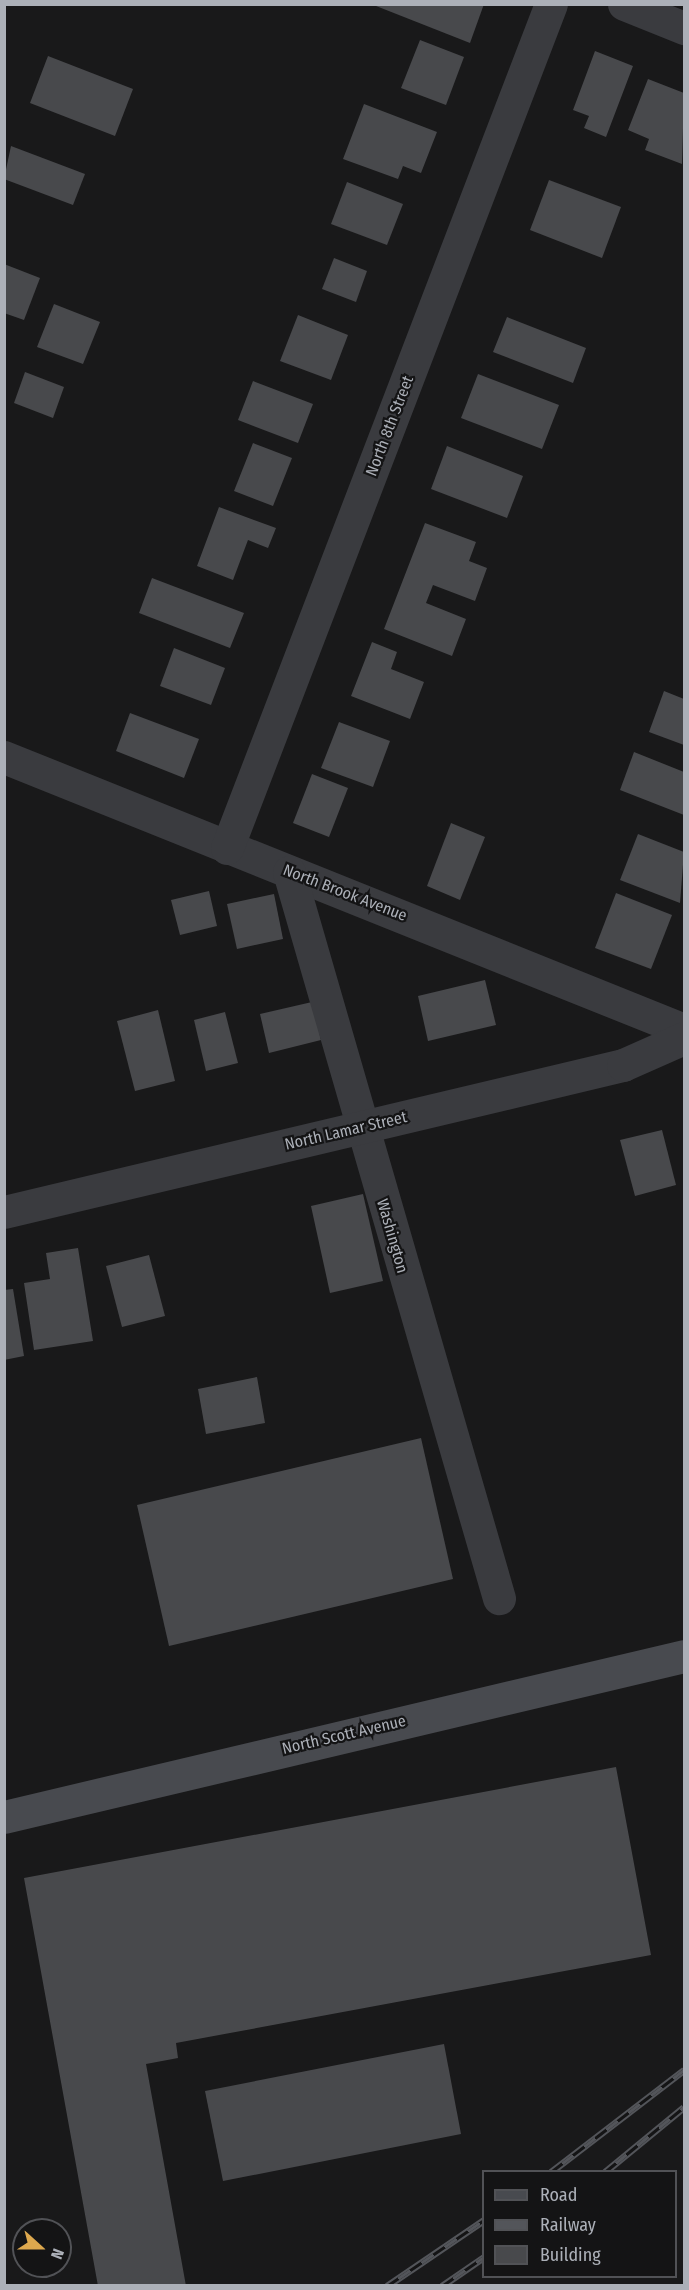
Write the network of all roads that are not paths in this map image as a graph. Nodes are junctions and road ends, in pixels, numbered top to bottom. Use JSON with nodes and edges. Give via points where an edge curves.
{"nodes":[{"id":1,"x":551,"y":4,"type":"edge"},
{"id":2,"x":624,"y":4,"type":"edge"},
{"id":3,"x":684,"y":28,"type":"edge"},
{"id":4,"x":4,"y":757,"type":"edge"},
{"id":5,"x":227,"y":848,"type":"junction"},
{"id":6,"x":289,"y":872,"type":"junction"},
{"id":7,"x":684,"y":1030,"type":"edge"},
{"id":8,"x":684,"y":1038,"type":"edge"},
{"id":9,"x":360,"y":1128,"type":"junction"},
{"id":10,"x":4,"y":1212,"type":"edge"},
{"id":11,"x":499,"y":1598,"type":"dead end"},
{"id":12,"x":684,"y":1656,"type":"edge"},
{"id":13,"x":4,"y":1817,"type":"edge"}],
"edges":[{"from":1,"to":5,"type":"street","name":"North 8th Street"},
{"from":2,"to":3,"type":"street"},
{"from":4,"to":5,"type":"street","name":"North Brook Avenue"},
{"from":5,"to":6,"type":"street","name":"North Brook Avenue"},
{"from":6,"to":7,"type":"street","name":"North Brook Avenue","via":[[453,933]]},
{"from":6,"to":9,"type":"street","name":"Washington"},
{"from":8,"to":9,"type":"street","name":"North Lamar Street","via":[[622,1065]]},
{"from":9,"to":10,"type":"street","name":"North Lamar Street"},
{"from":9,"to":11,"type":"street","name":"Washington"},
{"from":12,"to":13,"type":"main road","name":"North Scott Avenue"}]}
